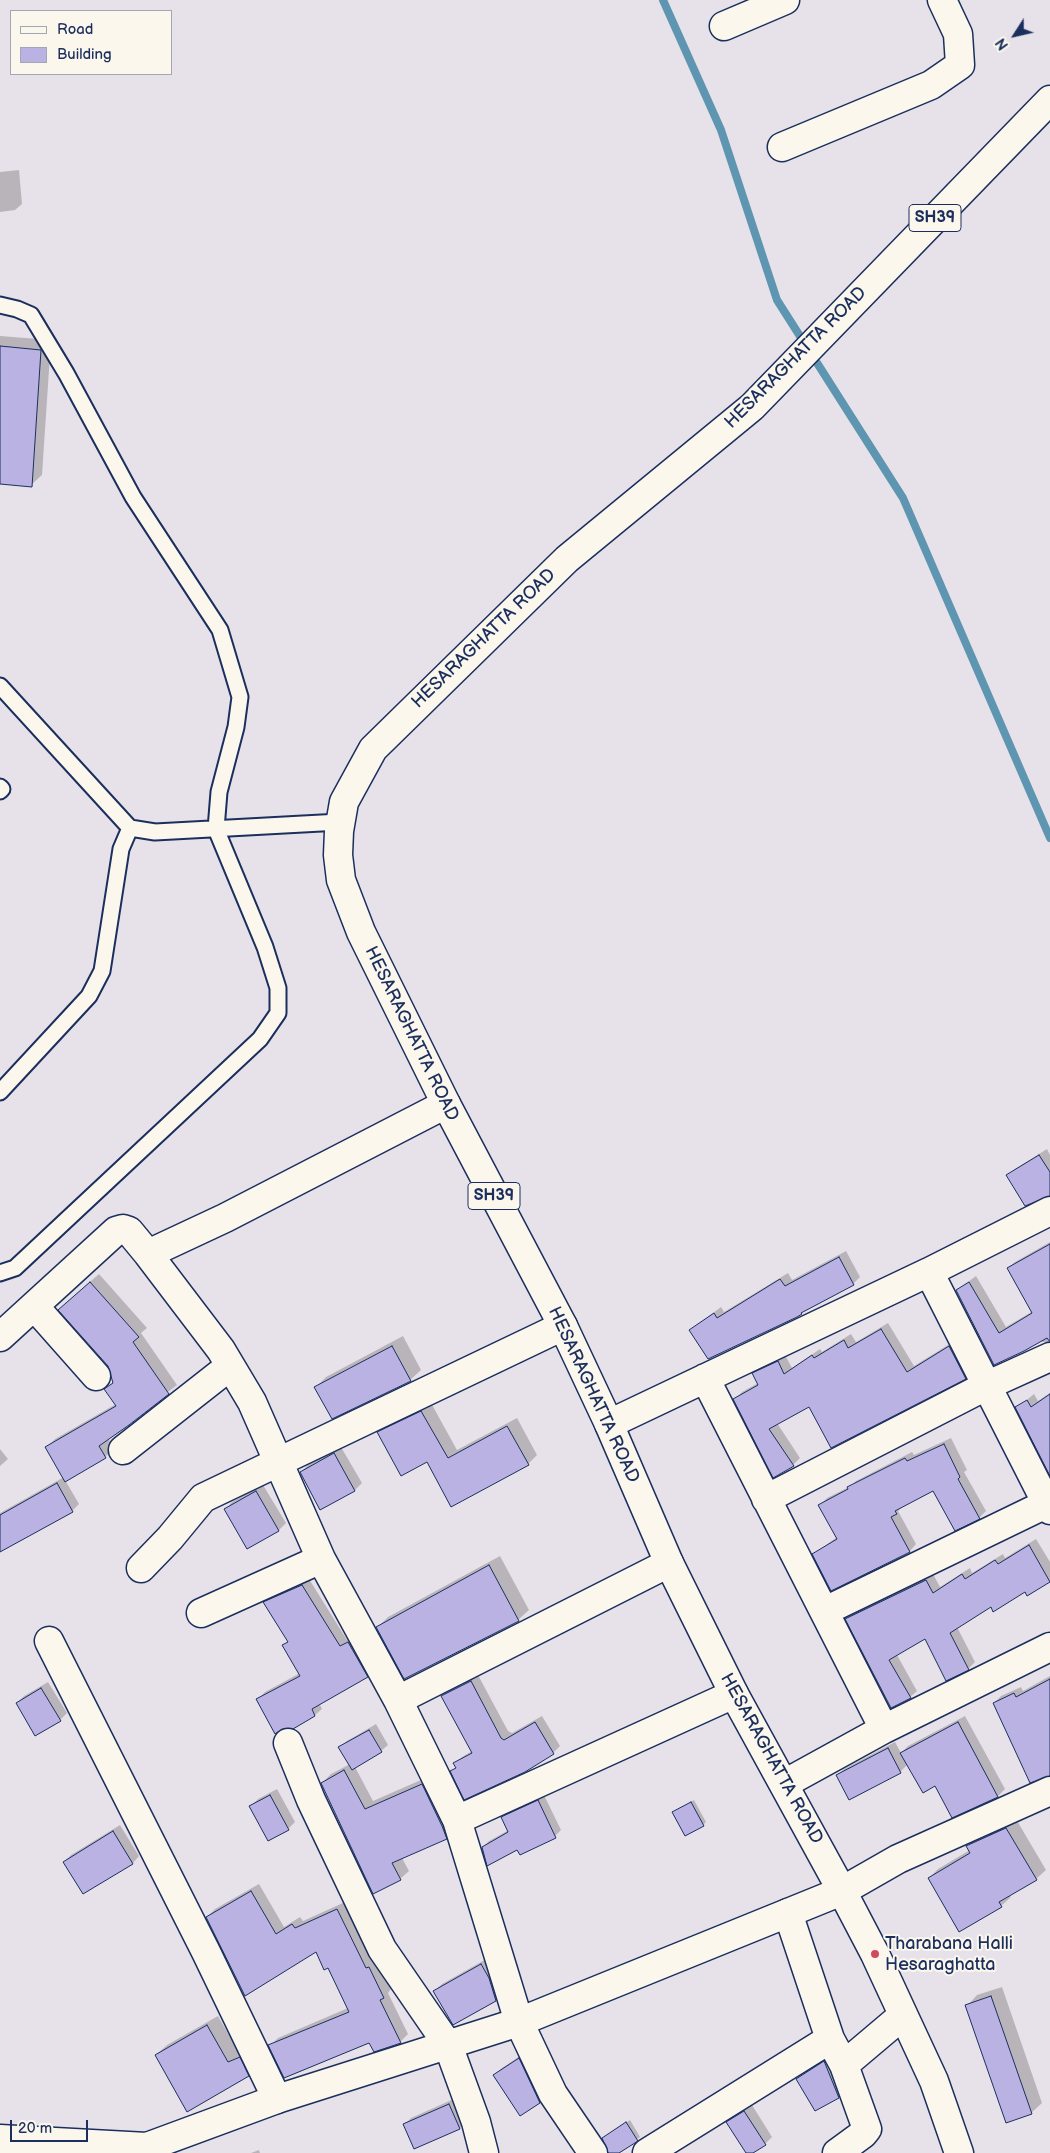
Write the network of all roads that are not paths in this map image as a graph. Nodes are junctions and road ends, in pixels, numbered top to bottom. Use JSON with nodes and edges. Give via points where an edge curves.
{"nodes":[{"id":1,"x":784,"y":0,"type":"edge"},
{"id":2,"x":942,"y":0,"type":"edge"},
{"id":3,"x":724,"y":26,"type":"dead end"},
{"id":4,"x":1050,"y":100,"type":"edge"},
{"id":5,"x":782,"y":146,"type":"dead end"},
{"id":6,"x":0,"y":305,"type":"edge"},
{"id":7,"x":0,"y":686,"type":"edge"},
{"id":8,"x":340,"y":822,"type":"junction"},
{"id":9,"x":130,"y":828,"type":"junction"},
{"id":10,"x":216,"y":829,"type":"junction"},
{"id":11,"x":0,"y":1092,"type":"edge"},
{"id":12,"x":446,"y":1104,"type":"junction"},
{"id":13,"x":1050,"y":1211,"type":"edge"},
{"id":14,"x":148,"y":1254,"type":"junction"},
{"id":15,"x":929,"y":1272,"type":"junction"},
{"id":16,"x":0,"y":1273,"type":"edge"},
{"id":17,"x":34,"y":1306,"type":"junction"},
{"id":18,"x":562,"y":1326,"type":"junction"},
{"id":19,"x":0,"y":1337,"type":"edge"},
{"id":20,"x":1050,"y":1357,"type":"edge"},
{"id":21,"x":230,"y":1366,"type":"junction"},
{"id":22,"x":96,"y":1376,"type":"dead end"},
{"id":23,"x":705,"y":1378,"type":"junction"},
{"id":24,"x":986,"y":1386,"type":"junction"},
{"id":25,"x":609,"y":1424,"type":"junction"},
{"id":26,"x":123,"y":1450,"type":"dead end"},
{"id":27,"x":280,"y":1462,"type":"junction"},
{"id":28,"x":766,"y":1499,"type":"junction"},
{"id":29,"x":1049,"y":1505,"type":"edge"},
{"id":30,"x":320,"y":1559,"type":"junction"},
{"id":31,"x":668,"y":1563,"type":"junction"},
{"id":32,"x":141,"y":1568,"type":"dead end"},
{"id":33,"x":825,"y":1611,"type":"junction"},
{"id":34,"x":201,"y":1613,"type":"dead end"},
{"id":35,"x":48,"y":1640,"type":"dead end"},
{"id":36,"x":1050,"y":1647,"type":"edge"},
{"id":37,"x":734,"y":1694,"type":"junction"},
{"id":38,"x":398,"y":1700,"type":"junction"},
{"id":39,"x":884,"y":1728,"type":"junction"},
{"id":40,"x":288,"y":1743,"type":"dead end"},
{"id":41,"x":784,"y":1784,"type":"junction"},
{"id":42,"x":1050,"y":1791,"type":"edge"},
{"id":43,"x":457,"y":1820,"type":"junction"},
{"id":44,"x":842,"y":1890,"type":"junction"},
{"id":45,"x":788,"y":1912,"type":"junction"},
{"id":46,"x":902,"y":2016,"type":"junction"},
{"id":47,"x":520,"y":2022,"type":"junction"},
{"id":48,"x":830,"y":2039,"type":"junction"},
{"id":49,"x":448,"y":2045,"type":"junction"},
{"id":50,"x":844,"y":2065,"type":"junction"},
{"id":51,"x":277,"y":2099,"type":"junction"},
{"id":52,"x":10,"y":2144,"type":"edge"},
{"id":53,"x":148,"y":2150,"type":"edge"},
{"id":54,"x":484,"y":2153,"type":"edge"},
{"id":55,"x":593,"y":2153,"type":"edge"},
{"id":56,"x":647,"y":2153,"type":"edge"},
{"id":57,"x":837,"y":2153,"type":"edge"},
{"id":58,"x":959,"y":2153,"type":"edge"}],
"edges":[{"from":1,"to":3,"type":"street"},
{"from":2,"to":5,"type":"street","via":[[958,34],[960,65],[931,85]]},
{"from":4,"to":8,"type":"street","name":"HESARAGHATTA ROAD","number":"SH39","via":[[752,407],[567,559],[373,748],[344,802]]},
{"from":6,"to":10,"type":"lane","via":[[31,315],[66,372],[133,497],[220,630],[240,697],[236,727],[218,792]]},
{"from":7,"to":9,"type":"lane"},
{"from":8,"to":10,"type":"lane"},
{"from":8,"to":12,"type":"street","name":"HESARAGHATTA ROAD","number":"SH39","via":[[338,856],[341,880],[361,932]]},
{"from":9,"to":10,"type":"lane","via":[[155,832]]},
{"from":9,"to":11,"type":"lane","via":[[121,849],[102,971],[89,996]]},
{"from":10,"to":16,"type":"lane","via":[[265,947],[278,988],[278,1013],[260,1039],[15,1268]]},
{"from":12,"to":14,"type":"street"},
{"from":12,"to":18,"type":"street","name":"HESARAGHATTA ROAD","number":"SH39"},
{"from":13,"to":15,"type":"street"},
{"from":14,"to":17,"type":"street","via":[[129,1231],[116,1231]]},
{"from":14,"to":21,"type":"street"},
{"from":15,"to":23,"type":"street"},
{"from":15,"to":24,"type":"street"},
{"from":17,"to":19,"type":"street"},
{"from":17,"to":22,"type":"street"},
{"from":18,"to":25,"type":"street","name":"HESARAGHATTA ROAD","number":"SH39"},
{"from":18,"to":27,"type":"street"},
{"from":20,"to":24,"type":"street"},
{"from":21,"to":26,"type":"street"},
{"from":21,"to":27,"type":"street","via":[[252,1402]]},
{"from":23,"to":25,"type":"street"},
{"from":23,"to":28,"type":"street"},
{"from":24,"to":28,"type":"street"},
{"from":24,"to":29,"type":"street"},
{"from":25,"to":31,"type":"street","name":"HESARAGHATTA ROAD","number":"SH39"},
{"from":27,"to":30,"type":"street"},
{"from":27,"to":32,"type":"street","via":[[203,1498]]},
{"from":28,"to":33,"type":"street"},
{"from":29,"to":33,"type":"street"},
{"from":30,"to":34,"type":"street"},
{"from":30,"to":38,"type":"street"},
{"from":31,"to":37,"type":"street","name":"HESARAGHATTA ROAD","number":"SH39"},
{"from":31,"to":38,"type":"street"},
{"from":33,"to":39,"type":"street"},
{"from":35,"to":51,"type":"street"},
{"from":36,"to":39,"type":"street"},
{"from":37,"to":41,"type":"street","name":"HESARAGHATTA ROAD","number":"SH39"},
{"from":37,"to":43,"type":"street"},
{"from":38,"to":43,"type":"street"},
{"from":39,"to":41,"type":"street"},
{"from":40,"to":49,"type":"street","via":[[311,1800],[382,1949]]},
{"from":41,"to":44,"type":"street","name":"HESARAGHATTA ROAD","number":"SH39"},
{"from":42,"to":44,"type":"street","via":[[898,1859]]},
{"from":43,"to":47,"type":"street"},
{"from":44,"to":45,"type":"street"},
{"from":44,"to":46,"type":"street","name":"HESARAGHATTA ROAD","number":"SH39"},
{"from":45,"to":47,"type":"street"},
{"from":45,"to":48,"type":"street"},
{"from":46,"to":50,"type":"street"},
{"from":46,"to":58,"type":"street","name":"HESARAGHATTA ROAD","number":"SH39","via":[[934,2081]]},
{"from":47,"to":49,"type":"street"},
{"from":47,"to":55,"type":"street","via":[[553,2094]]},
{"from":48,"to":50,"type":"street"},
{"from":48,"to":56,"type":"street"},
{"from":49,"to":51,"type":"street"},
{"from":49,"to":54,"type":"street"},
{"from":50,"to":57,"type":"street","via":[[867,2128],[864,2134]]},
{"from":51,"to":53,"type":"street"},
{"from":52,"to":53,"type":"street"}]}
